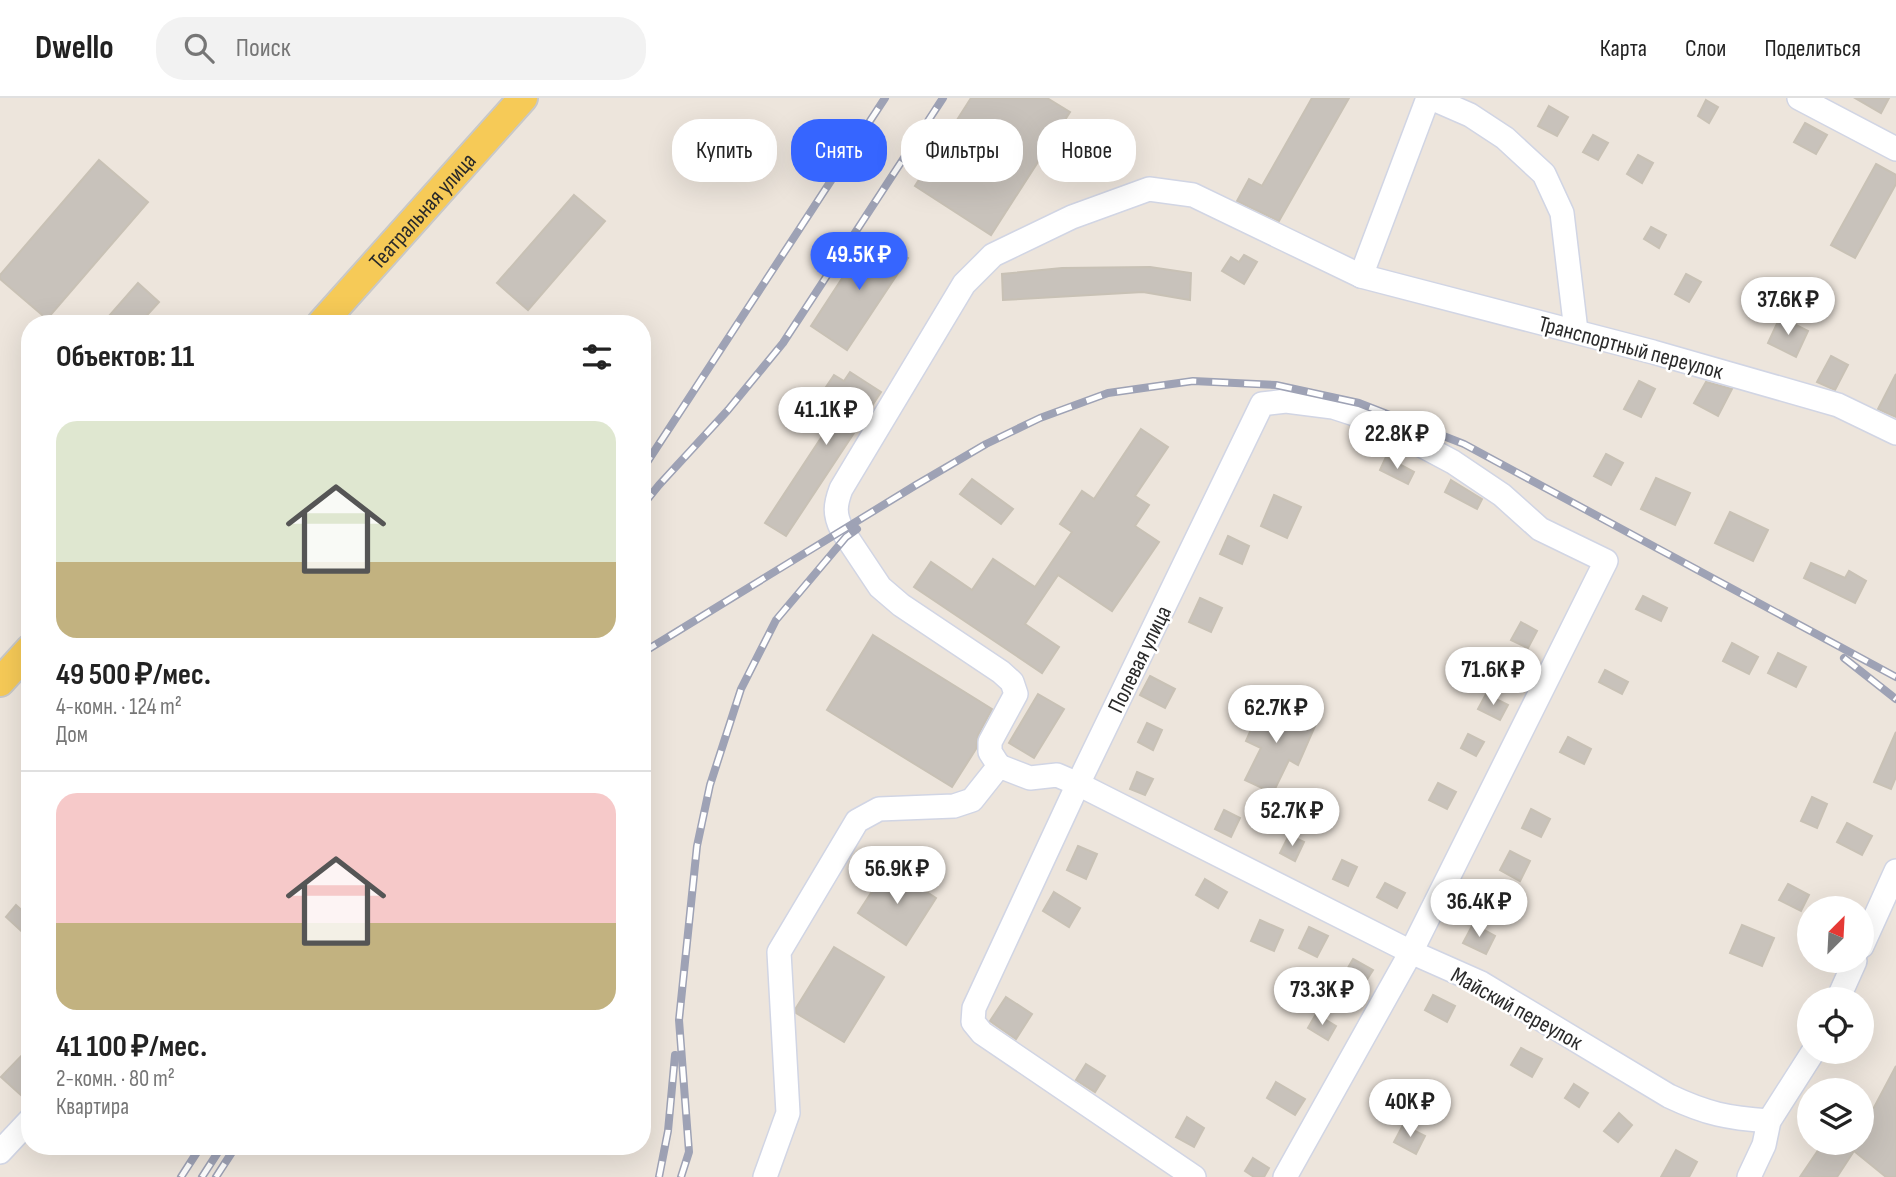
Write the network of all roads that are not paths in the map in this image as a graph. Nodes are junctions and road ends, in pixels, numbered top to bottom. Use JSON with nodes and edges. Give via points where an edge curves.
{"nodes":[{"id":1,"x":523,"y":98,"type":"edge"},
{"id":2,"x":1430,"y":98,"type":"edge"},
{"id":3,"x":1800,"y":98,"type":"edge"},
{"id":4,"x":1896,"y":149,"type":"edge"},
{"id":5,"x":1361,"y":276,"type":"junction"},
{"id":6,"x":329,"y":315,"type":"edge"},
{"id":7,"x":1576,"y":331,"type":"junction"},
{"id":8,"x":1896,"y":433,"type":"edge"},
{"id":9,"x":21,"y":664,"type":"edge"},
{"id":10,"x":0,"y":682,"type":"edge"},
{"id":11,"x":999,"y":766,"type":"junction"},
{"id":12,"x":1078,"y":784,"type":"junction"},
{"id":13,"x":1896,"y":871,"type":"edge"},
{"id":14,"x":1874,"y":920,"type":"edge"},
{"id":15,"x":1411,"y":952,"type":"junction"},
{"id":16,"x":1805,"y":1064,"type":"edge"},
{"id":17,"x":1769,"y":1121,"type":"junction"},
{"id":18,"x":21,"y":1130,"type":"edge"},
{"id":19,"x":0,"y":1152,"type":"edge"},
{"id":20,"x":765,"y":1177,"type":"edge"},
{"id":21,"x":1194,"y":1177,"type":"edge"},
{"id":22,"x":1285,"y":1177,"type":"edge"},
{"id":23,"x":1749,"y":1177,"type":"edge"}],
"edges":[{"from":1,"to":6,"type":"main road","name":"Театральная улица"},
{"from":2,"to":5,"type":"street"},
{"from":2,"to":7,"type":"street","via":[[1470,115],[1506,138],[1544,174],[1562,213]]},
{"from":3,"to":4,"type":"street"},
{"from":5,"to":7,"type":"street","name":"Транспортный переулок"},
{"from":5,"to":11,"type":"street","name":"Транспортный переулок","via":[[1193,195],[1149,189],[1072,217],[992,255],[964,284],[835,506],[842,530],[880,587],[1012,682],[1016,694],[990,742],[990,752]]},
{"from":7,"to":8,"type":"street","name":"Транспортный переулок","via":[[1838,405]]},
{"from":9,"to":10,"type":"main road"},
{"from":11,"to":12,"type":"street","name":"Майский переулок","via":[[1030,778],[1057,775]]},
{"from":11,"to":20,"type":"street","via":[[972,800],[954,806],[878,808],[857,821],[779,952],[788,1113]]},
{"from":12,"to":15,"type":"street","name":"Майский переулок"},
{"from":12,"to":15,"type":"street","name":"Полевая улица","via":[[1262,404],[1286,401],[1333,407],[1376,421],[1453,462],[1541,529],[1606,561]]},
{"from":12,"to":21,"type":"street","name":"Полевая улица","via":[[974,1008],[973,1022],[982,1033]]},
{"from":13,"to":14,"type":"street"},
{"from":15,"to":17,"type":"street","name":"Майский переулок","via":[[1481,983],[1677,1100],[1726,1118]]},
{"from":15,"to":22,"type":"street"},
{"from":16,"to":17,"type":"street"},
{"from":17,"to":23,"type":"street"},
{"from":18,"to":19,"type":"street"}]}
